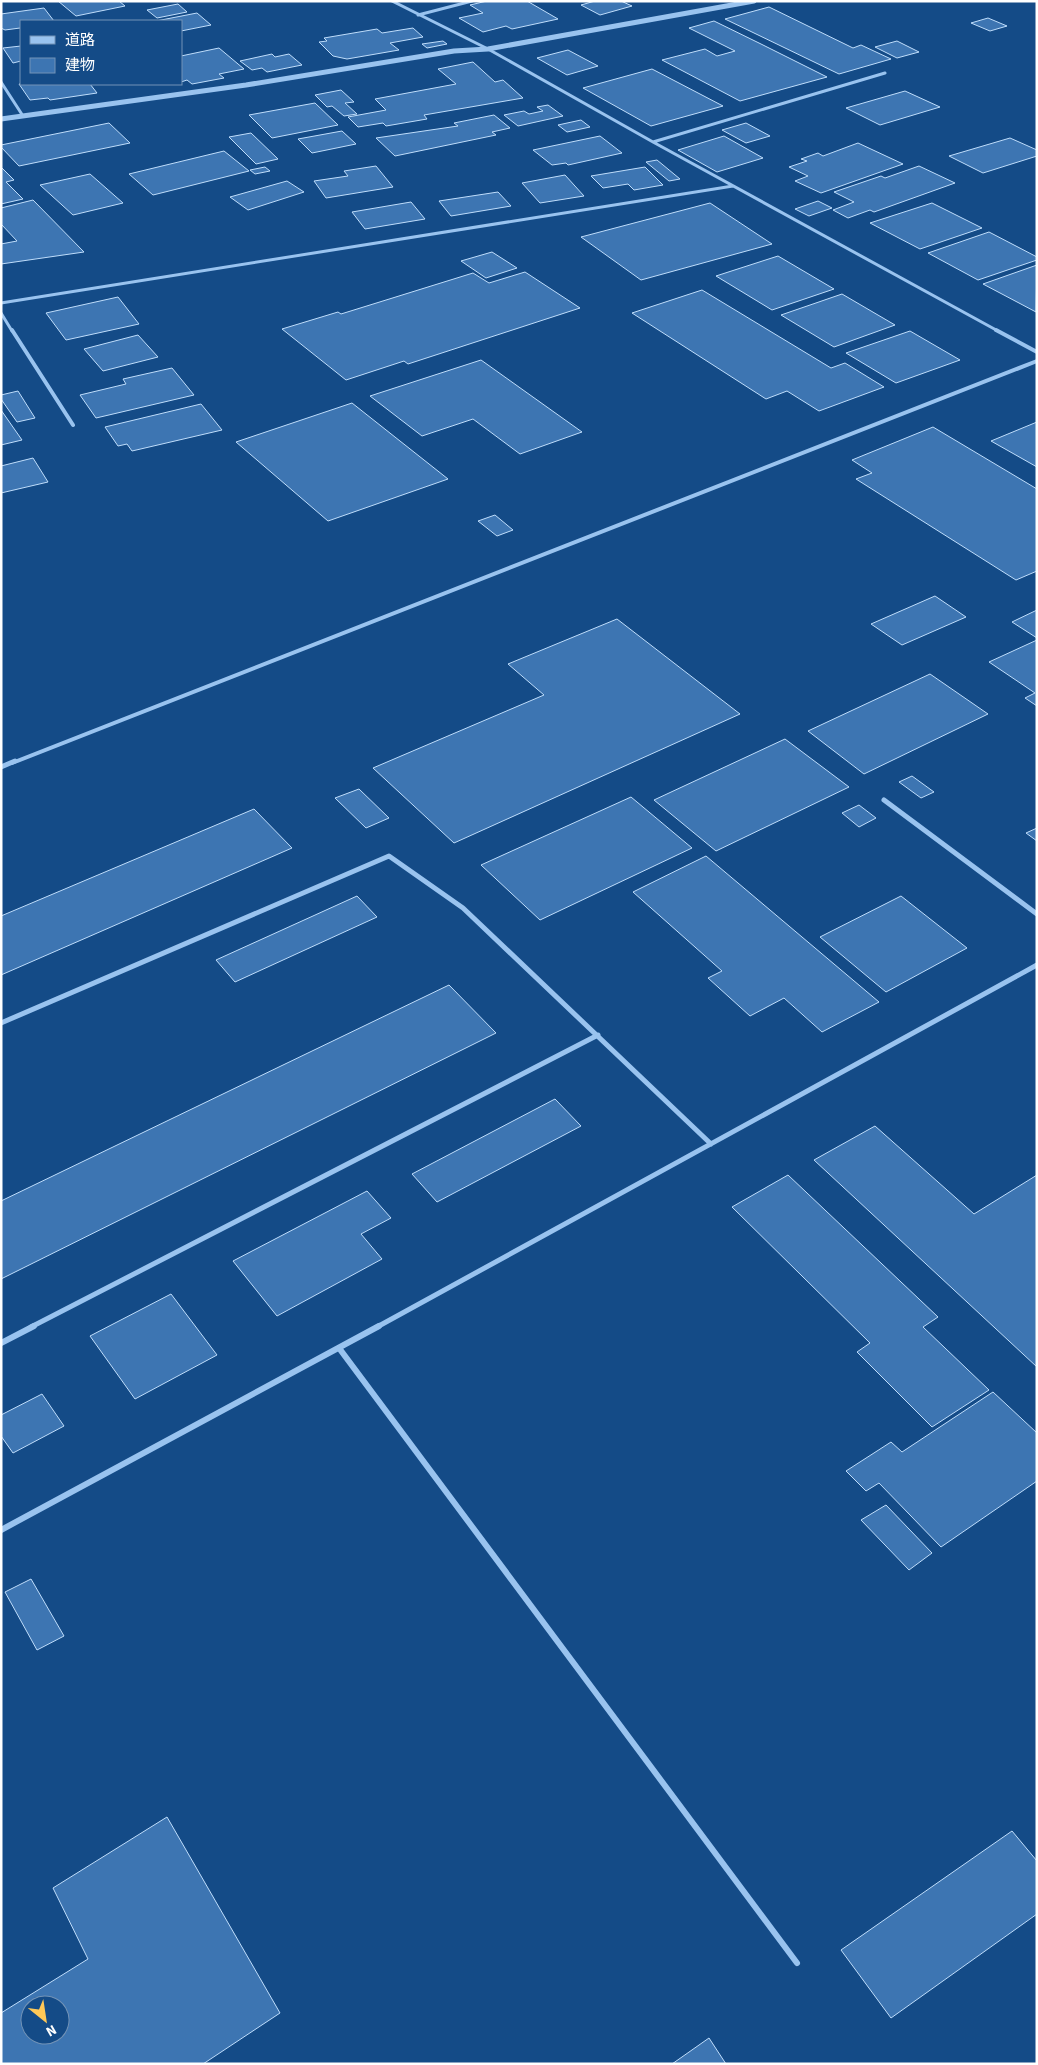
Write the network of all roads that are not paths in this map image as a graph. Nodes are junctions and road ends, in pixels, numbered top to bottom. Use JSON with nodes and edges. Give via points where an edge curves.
{"nodes":[{"id":1,"x":392,"y":1,"type":"edge"},
{"id":2,"x":472,"y":1,"type":"edge"},
{"id":3,"x":754,"y":1,"type":"edge"},
{"id":4,"x":418,"y":15,"type":"junction"},
{"id":5,"x":488,"y":49,"type":"junction"},
{"id":6,"x":885,"y":73,"type":"dead end"},
{"id":7,"x":1,"y":82,"type":"edge"},
{"id":8,"x":23,"y":116,"type":"junction"},
{"id":9,"x":1,"y":120,"type":"edge"},
{"id":10,"x":653,"y":142,"type":"junction"},
{"id":11,"x":734,"y":186,"type":"junction"},
{"id":12,"x":1,"y":303,"type":"edge"},
{"id":13,"x":1,"y":312,"type":"edge"},
{"id":14,"x":1037,"y":346,"type":"edge"},
{"id":15,"x":1030,"y":348,"type":"junction"},
{"id":16,"x":1037,"y":352,"type":"edge"},
{"id":17,"x":1037,"y":361,"type":"edge"},
{"id":18,"x":73,"y":425,"type":"dead end"},
{"id":19,"x":1,"y":766,"type":"edge"},
{"id":20,"x":884,"y":800,"type":"dead end"},
{"id":21,"x":1037,"y":914,"type":"edge"},
{"id":22,"x":1037,"y":965,"type":"edge"},
{"id":23,"x":1,"y":1023,"type":"edge"},
{"id":24,"x":598,"y":1035,"type":"junction"},
{"id":25,"x":712,"y":1144,"type":"junction"},
{"id":26,"x":1,"y":1343,"type":"edge"},
{"id":27,"x":339,"y":1348,"type":"junction"},
{"id":28,"x":1,"y":1530,"type":"edge"},
{"id":29,"x":797,"y":1963,"type":"dead end"}],
"edges":[{"from":1,"to":4,"type":"street"},
{"from":2,"to":4,"type":"street"},
{"from":3,"to":5,"type":"street"},
{"from":4,"to":5,"type":"street"},
{"from":5,"to":8,"type":"street"},
{"from":5,"to":10,"type":"street"},
{"from":6,"to":10,"type":"street"},
{"from":7,"to":8,"type":"street"},
{"from":8,"to":9,"type":"street"},
{"from":10,"to":11,"type":"street"},
{"from":11,"to":12,"type":"street"},
{"from":11,"to":15,"type":"street"},
{"from":13,"to":18,"type":"street"},
{"from":14,"to":15,"type":"street"},
{"from":15,"to":16,"type":"street"},
{"from":17,"to":19,"type":"street"},
{"from":20,"to":21,"type":"street"},
{"from":22,"to":25,"type":"street"},
{"from":23,"to":24,"type":"street","via":[[389,856],[463,908]]},
{"from":24,"to":25,"type":"street"},
{"from":24,"to":26,"type":"street"},
{"from":25,"to":27,"type":"street"},
{"from":27,"to":28,"type":"street"},
{"from":27,"to":29,"type":"street"}]}
